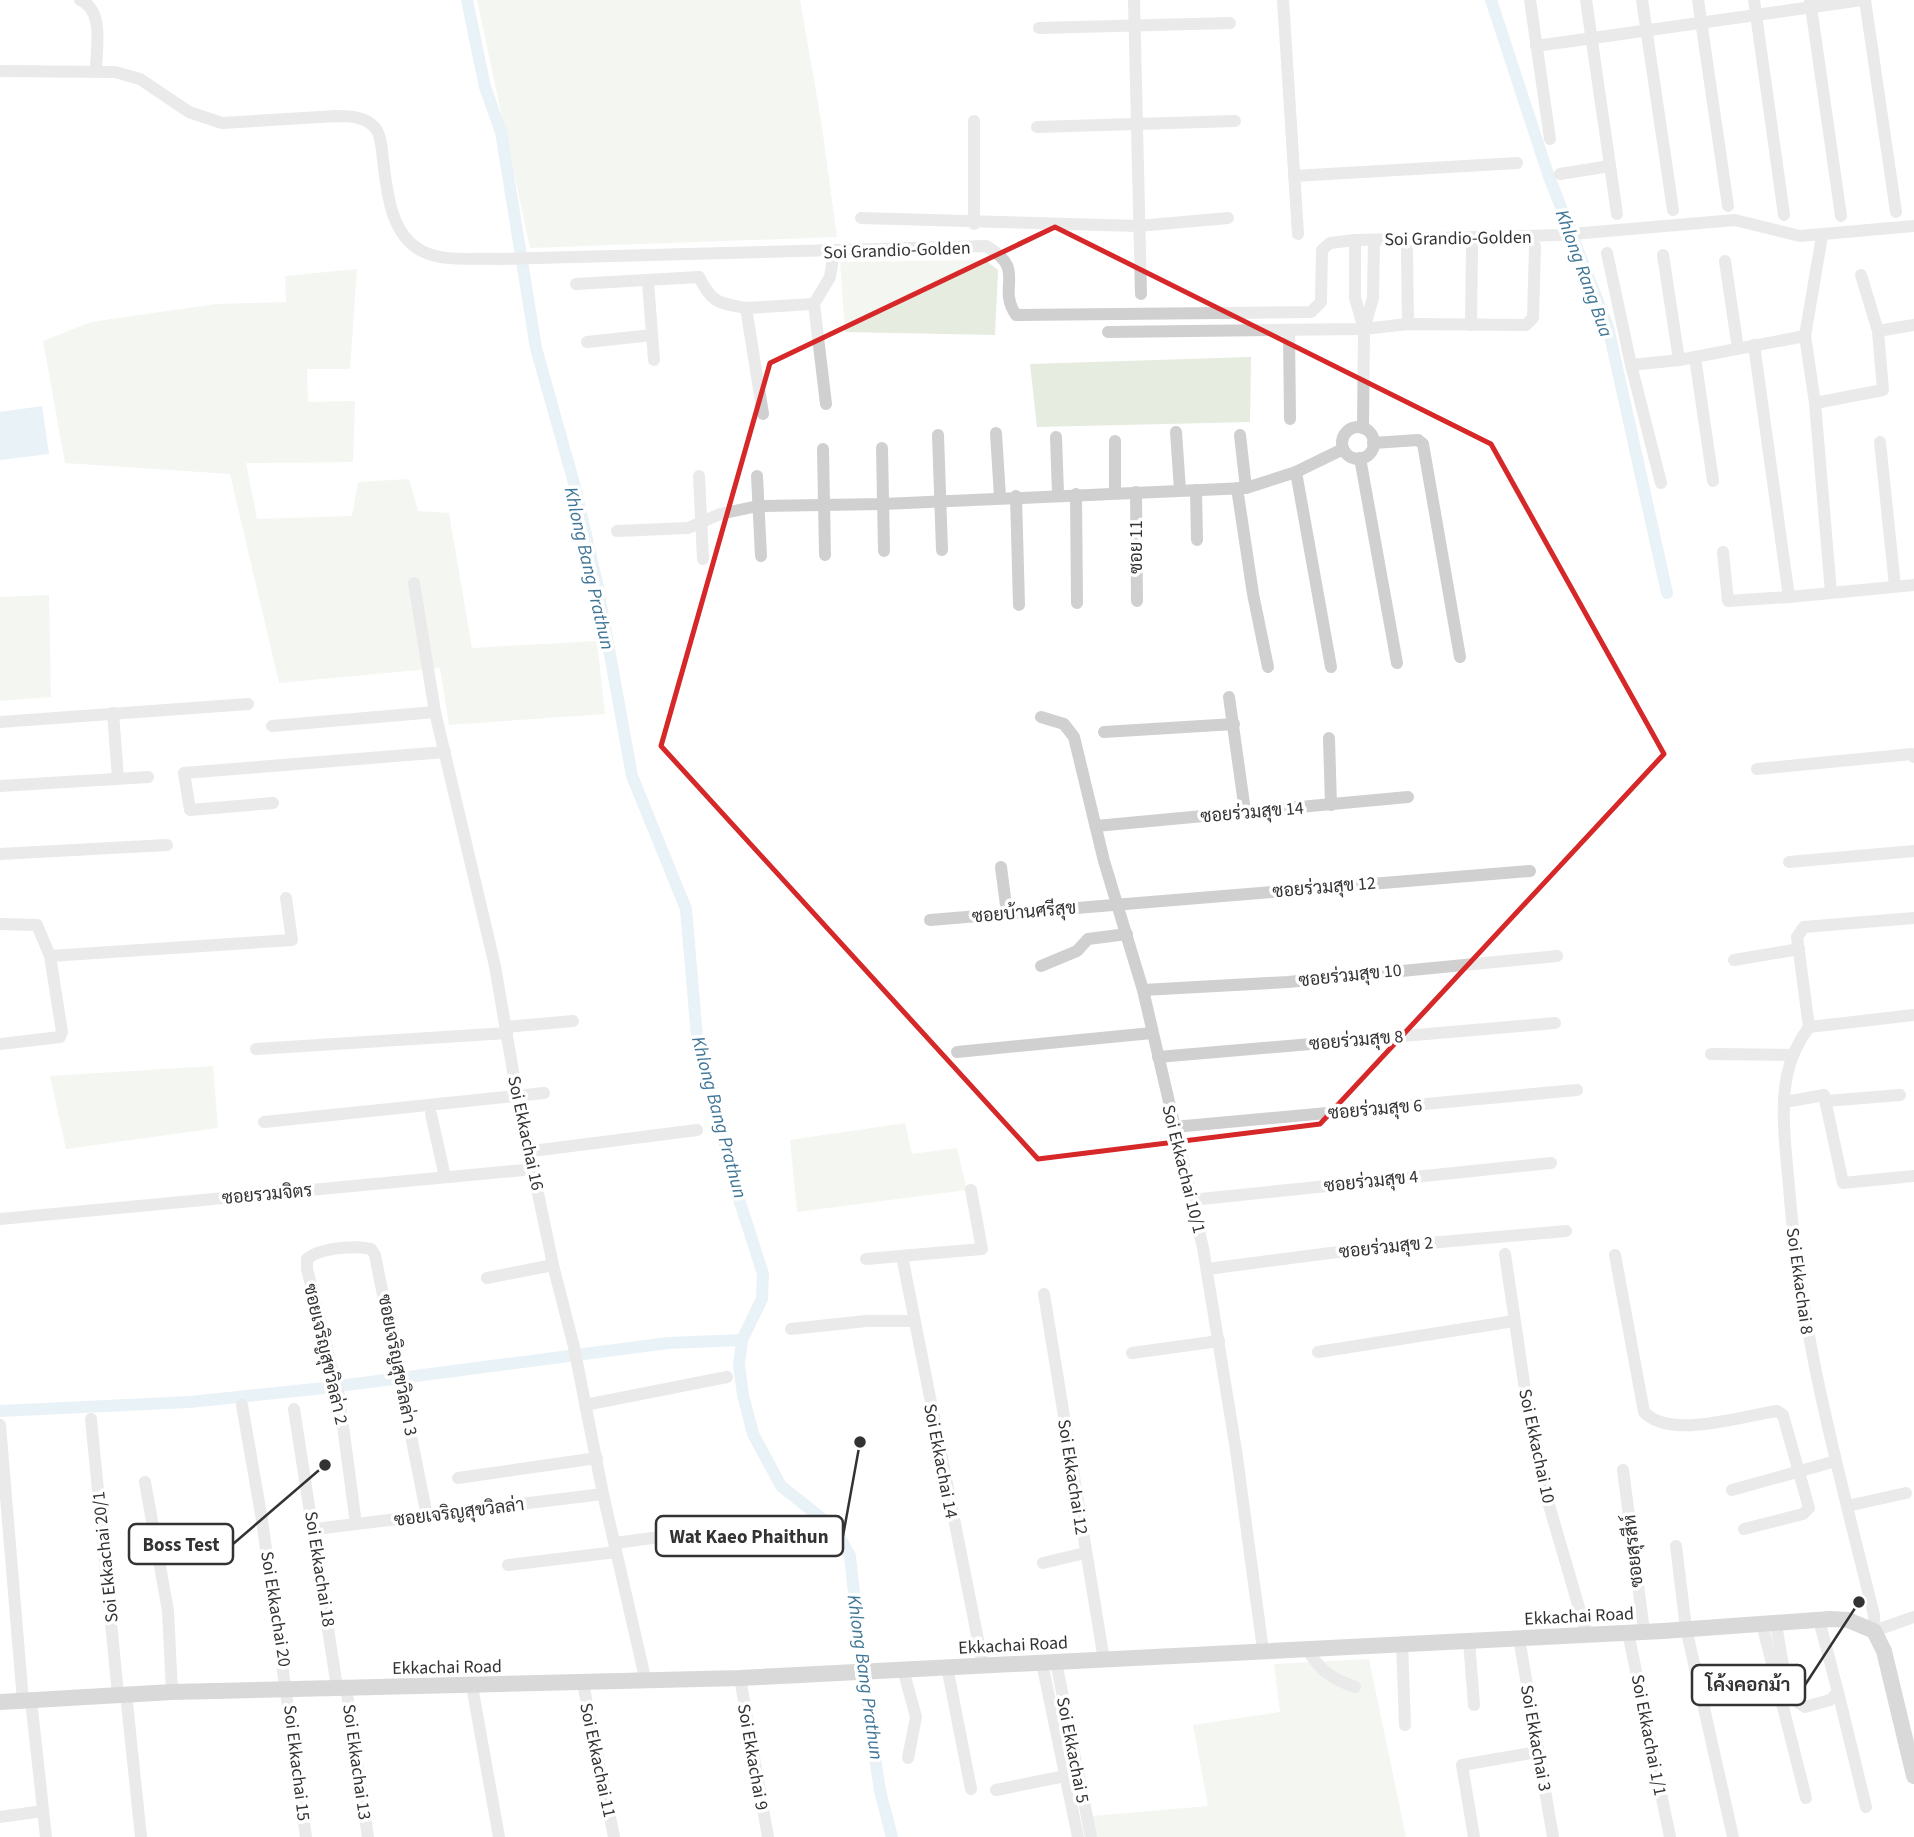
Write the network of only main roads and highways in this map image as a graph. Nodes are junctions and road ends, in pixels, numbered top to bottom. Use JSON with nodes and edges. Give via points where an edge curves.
{"nodes":[{"id":1,"x":0,"y":1702,"type":"edge"},
{"id":2,"x":1914,"y":1776,"type":"edge"}],
"edges":[{"from":1,"to":2,"type":"main road","name":"Ekkachai Road","via":[[287,1688],[740,1678],[1848,1620],[1874,1631],[1884,1651]]}]}
